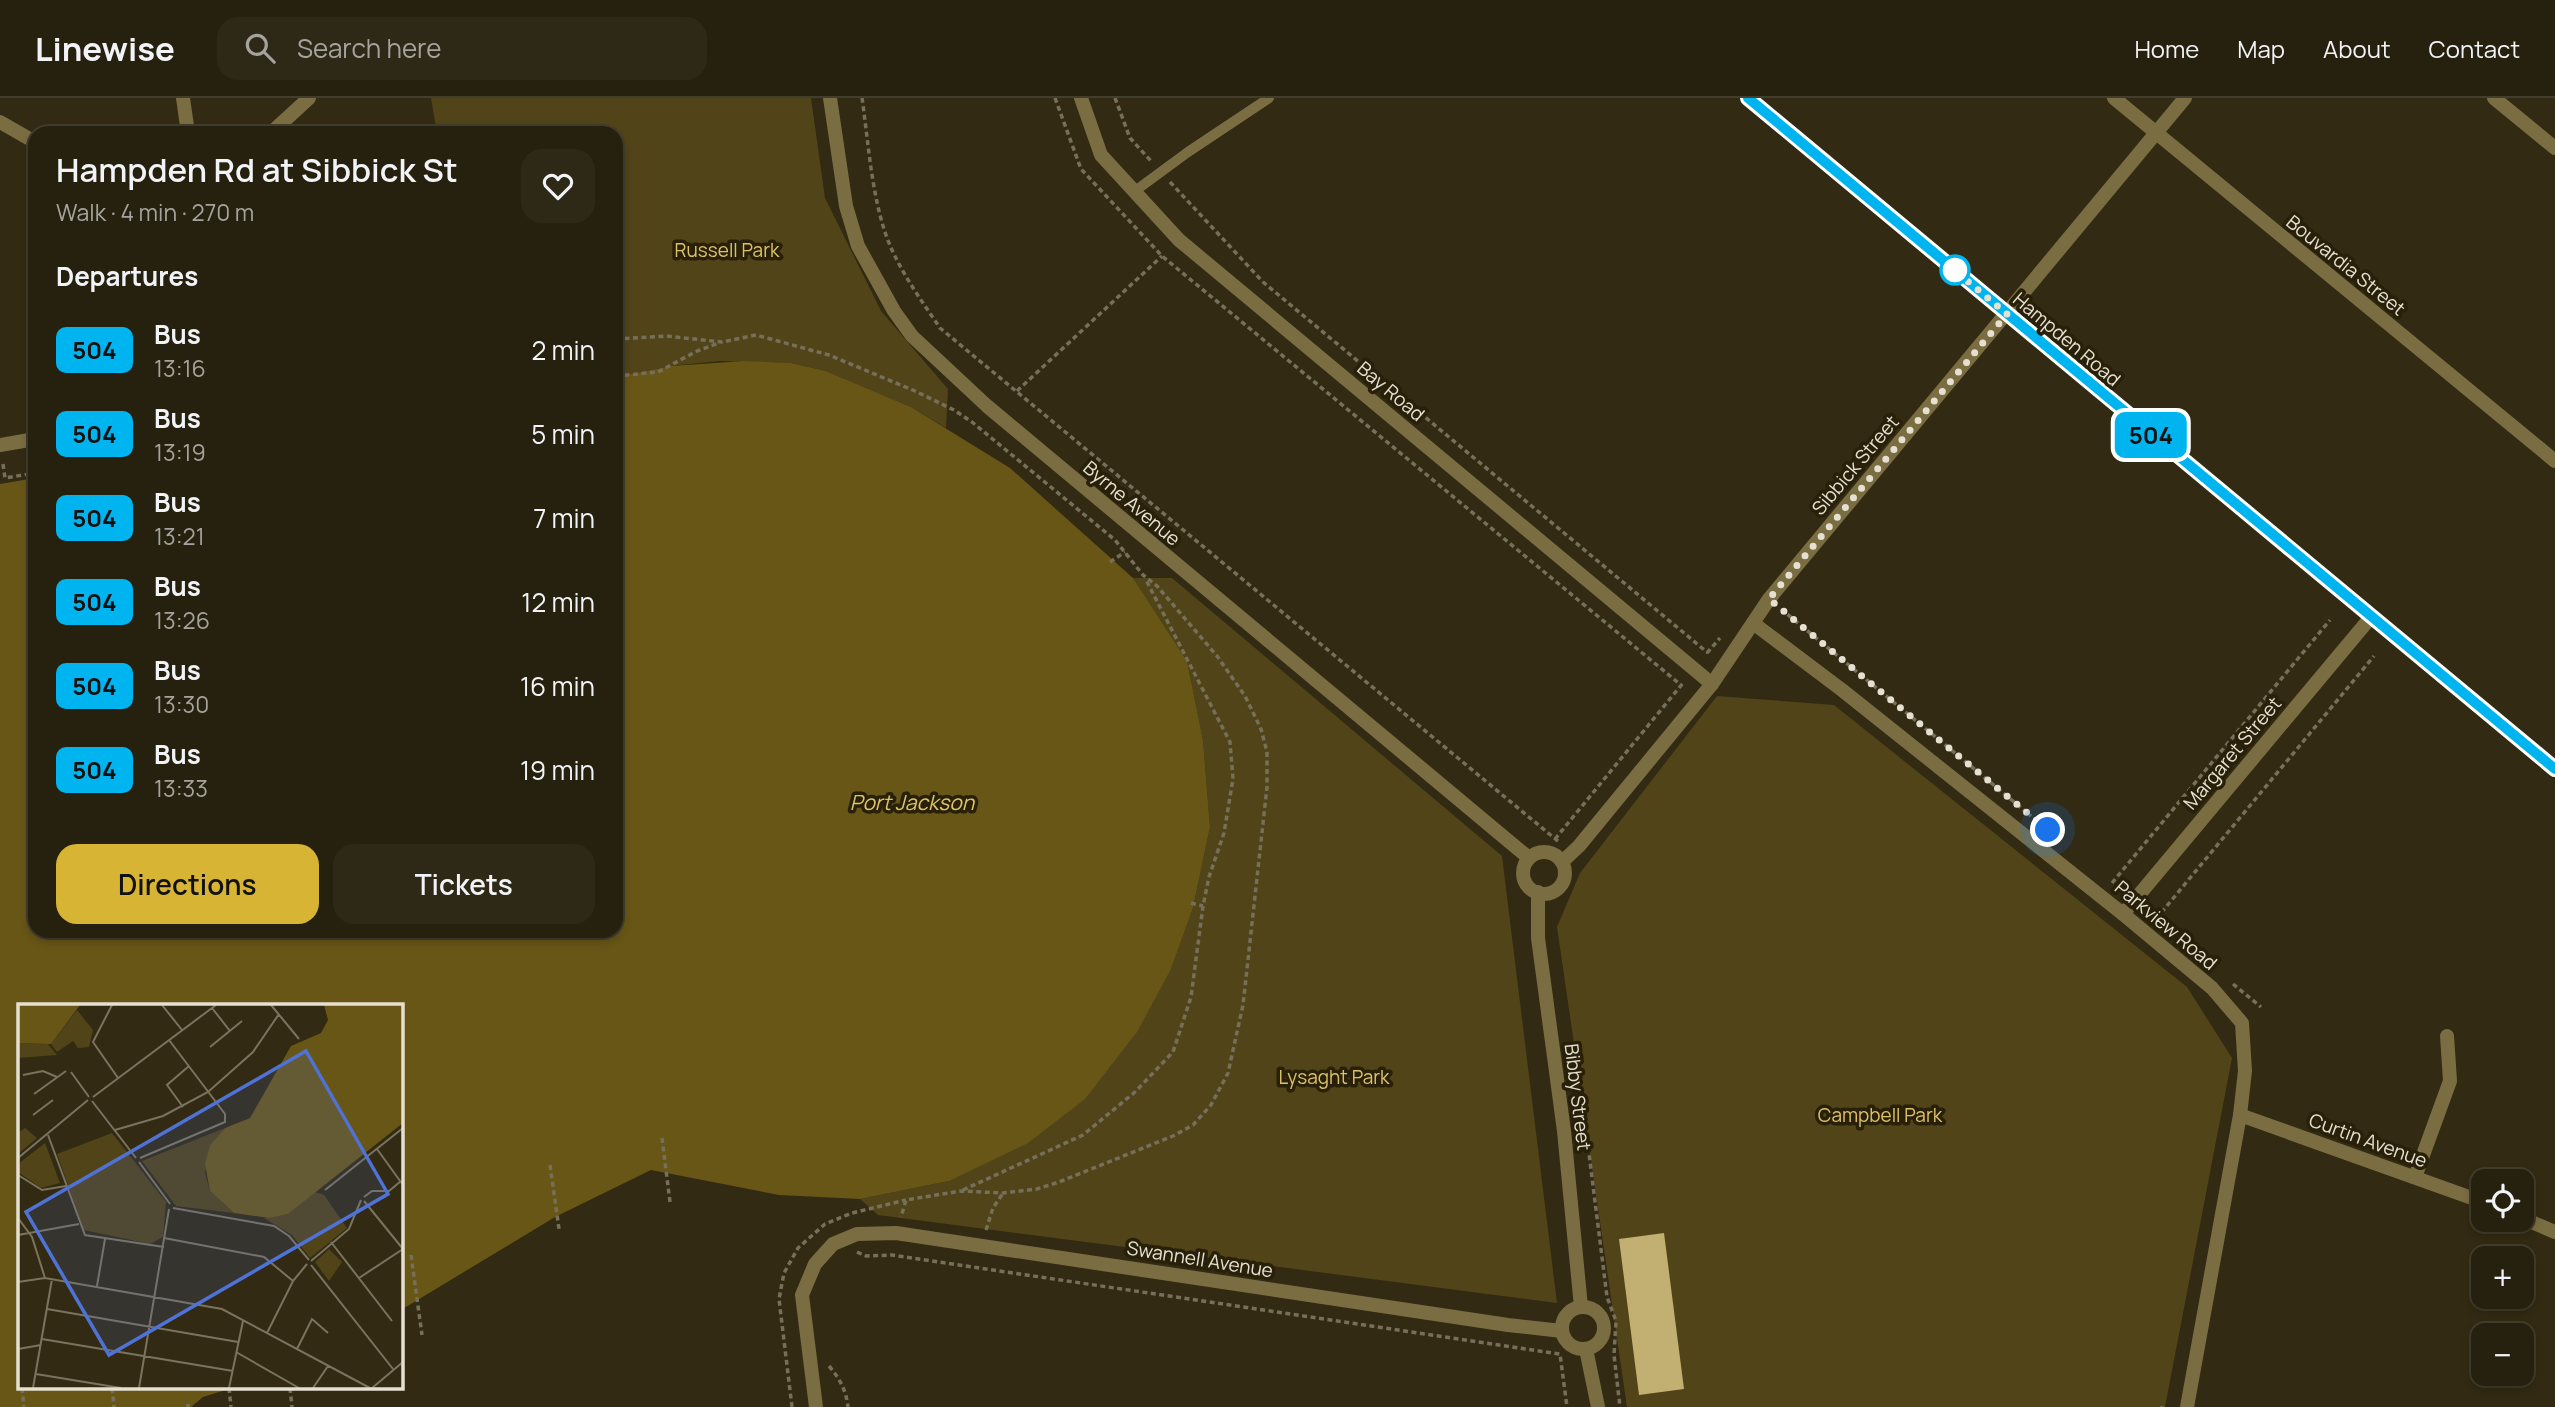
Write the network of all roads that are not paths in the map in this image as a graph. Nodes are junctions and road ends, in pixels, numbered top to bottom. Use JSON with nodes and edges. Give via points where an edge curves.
{"nodes":[{"id":1,"x":183,"y":98,"type":"edge"},
{"id":2,"x":309,"y":98,"type":"edge"},
{"id":3,"x":830,"y":98,"type":"edge"},
{"id":4,"x":1081,"y":98,"type":"edge"},
{"id":5,"x":1269,"y":98,"type":"edge"},
{"id":6,"x":1748,"y":98,"type":"edge"},
{"id":7,"x":2114,"y":98,"type":"edge"},
{"id":8,"x":2185,"y":98,"type":"edge"},
{"id":9,"x":2494,"y":98,"type":"edge"},
{"id":10,"x":0,"y":122,"type":"edge"},
{"id":11,"x":187,"y":126,"type":"edge"},
{"id":12,"x":279,"y":126,"type":"edge"},
{"id":13,"x":2155,"y":134,"type":"junction"},
{"id":14,"x":28,"y":138,"type":"edge"},
{"id":15,"x":2555,"y":148,"type":"edge"},
{"id":16,"x":1135,"y":191,"type":"junction"},
{"id":17,"x":2007,"y":314,"type":"junction"},
{"id":18,"x":28,"y":440,"type":"edge"},
{"id":19,"x":0,"y":445,"type":"edge"},
{"id":20,"x":2555,"y":461,"type":"edge"},
{"id":21,"x":2371,"y":617,"type":"junction"},
{"id":22,"x":1753,"y":623,"type":"junction"},
{"id":23,"x":1713,"y":684,"type":"junction"},
{"id":24,"x":2555,"y":769,"type":"edge"},
{"id":25,"x":1529,"y":858,"type":"junction"},
{"id":26,"x":1567,"y":858,"type":"junction"},
{"id":27,"x":1538,"y":892,"type":"junction"},
{"id":28,"x":2123,"y":914,"type":"junction"},
{"id":29,"x":2446,"y":1036,"type":"dead end"},
{"id":30,"x":2240,"y":1115,"type":"junction"},
{"id":31,"x":2415,"y":1177,"type":"junction"},
{"id":32,"x":2471,"y":1198,"type":"edge"},
{"id":33,"x":2534,"y":1223,"type":"edge"},
{"id":34,"x":2555,"y":1232,"type":"edge"},
{"id":35,"x":1581,"y":1307,"type":"junction"},
{"id":36,"x":1562,"y":1331,"type":"junction"},
{"id":37,"x":1586,"y":1349,"type":"junction"},
{"id":38,"x":816,"y":1407,"type":"edge"},
{"id":39,"x":1598,"y":1407,"type":"edge"},
{"id":40,"x":2187,"y":1407,"type":"edge"}],
"edges":[{"from":1,"to":11,"type":"street"},
{"from":2,"to":12,"type":"street"},
{"from":3,"to":25,"type":"street","name":"Byrne Avenue","via":[[846,206],[858,246],[912,336],[987,406]]},
{"from":4,"to":16,"type":"street","name":"Bay Road","via":[[1101,155]]},
{"from":5,"to":16,"type":"lane"},
{"from":6,"to":17,"type":"main road","name":"Hampden Road"},
{"from":7,"to":13,"type":"street","name":"Bouvardia Street"},
{"from":8,"to":13,"type":"street","name":"Sibbick Street"},
{"from":9,"to":15,"type":"street"},
{"from":10,"to":14,"type":"street"},
{"from":13,"to":17,"type":"street","name":"Sibbick Street"},
{"from":13,"to":20,"type":"street","name":"Bouvardia Street"},
{"from":16,"to":23,"type":"street","name":"Bay Road","via":[[1179,240]]},
{"from":17,"to":21,"type":"main road","name":"Hampden Road"},
{"from":17,"to":22,"type":"street","name":"Sibbick Street"},
{"from":18,"to":19,"type":"street"},
{"from":21,"to":24,"type":"main road","name":"Hampden Road"},
{"from":21,"to":28,"type":"street","name":"Margaret Street"},
{"from":22,"to":23,"type":"street","name":"Sibbick Street"},
{"from":22,"to":28,"type":"street","name":"Parkview Road"},
{"from":23,"to":26,"type":"street","name":"Sibbick Street"},
{"from":25,"to":26,"type":"street","via":[[1547,852]]},
{"from":25,"to":27,"type":"street","via":[[1524,878]]},
{"from":26,"to":27,"type":"street","via":[[1558,888]]},
{"from":27,"to":35,"type":"street","name":"Bibby Street","via":[[1538,938]]},
{"from":28,"to":30,"type":"street","name":"Parkview Road","via":[[2211,988],[2242,1023],[2245,1072]]},
{"from":29,"to":31,"type":"street","via":[[2450,1081]]},
{"from":30,"to":31,"type":"street","name":"Curtin Avenue"},
{"from":30,"to":40,"type":"street","name":"Parkview Road"},
{"from":31,"to":32,"type":"street","name":"Curtin Avenue"},
{"from":33,"to":34,"type":"street"},
{"from":35,"to":36,"type":"street","via":[[1566,1314]]},
{"from":35,"to":37,"type":"street","via":[[1593,1310],[1604,1325],[1598,1343]]},
{"from":36,"to":37,"type":"street","via":[[1567,1343]]},
{"from":36,"to":38,"type":"street","name":"Swannell Avenue","via":[[896,1233],[857,1234],[833,1244],[815,1264],[802,1295]]},
{"from":37,"to":39,"type":"street"}]}
